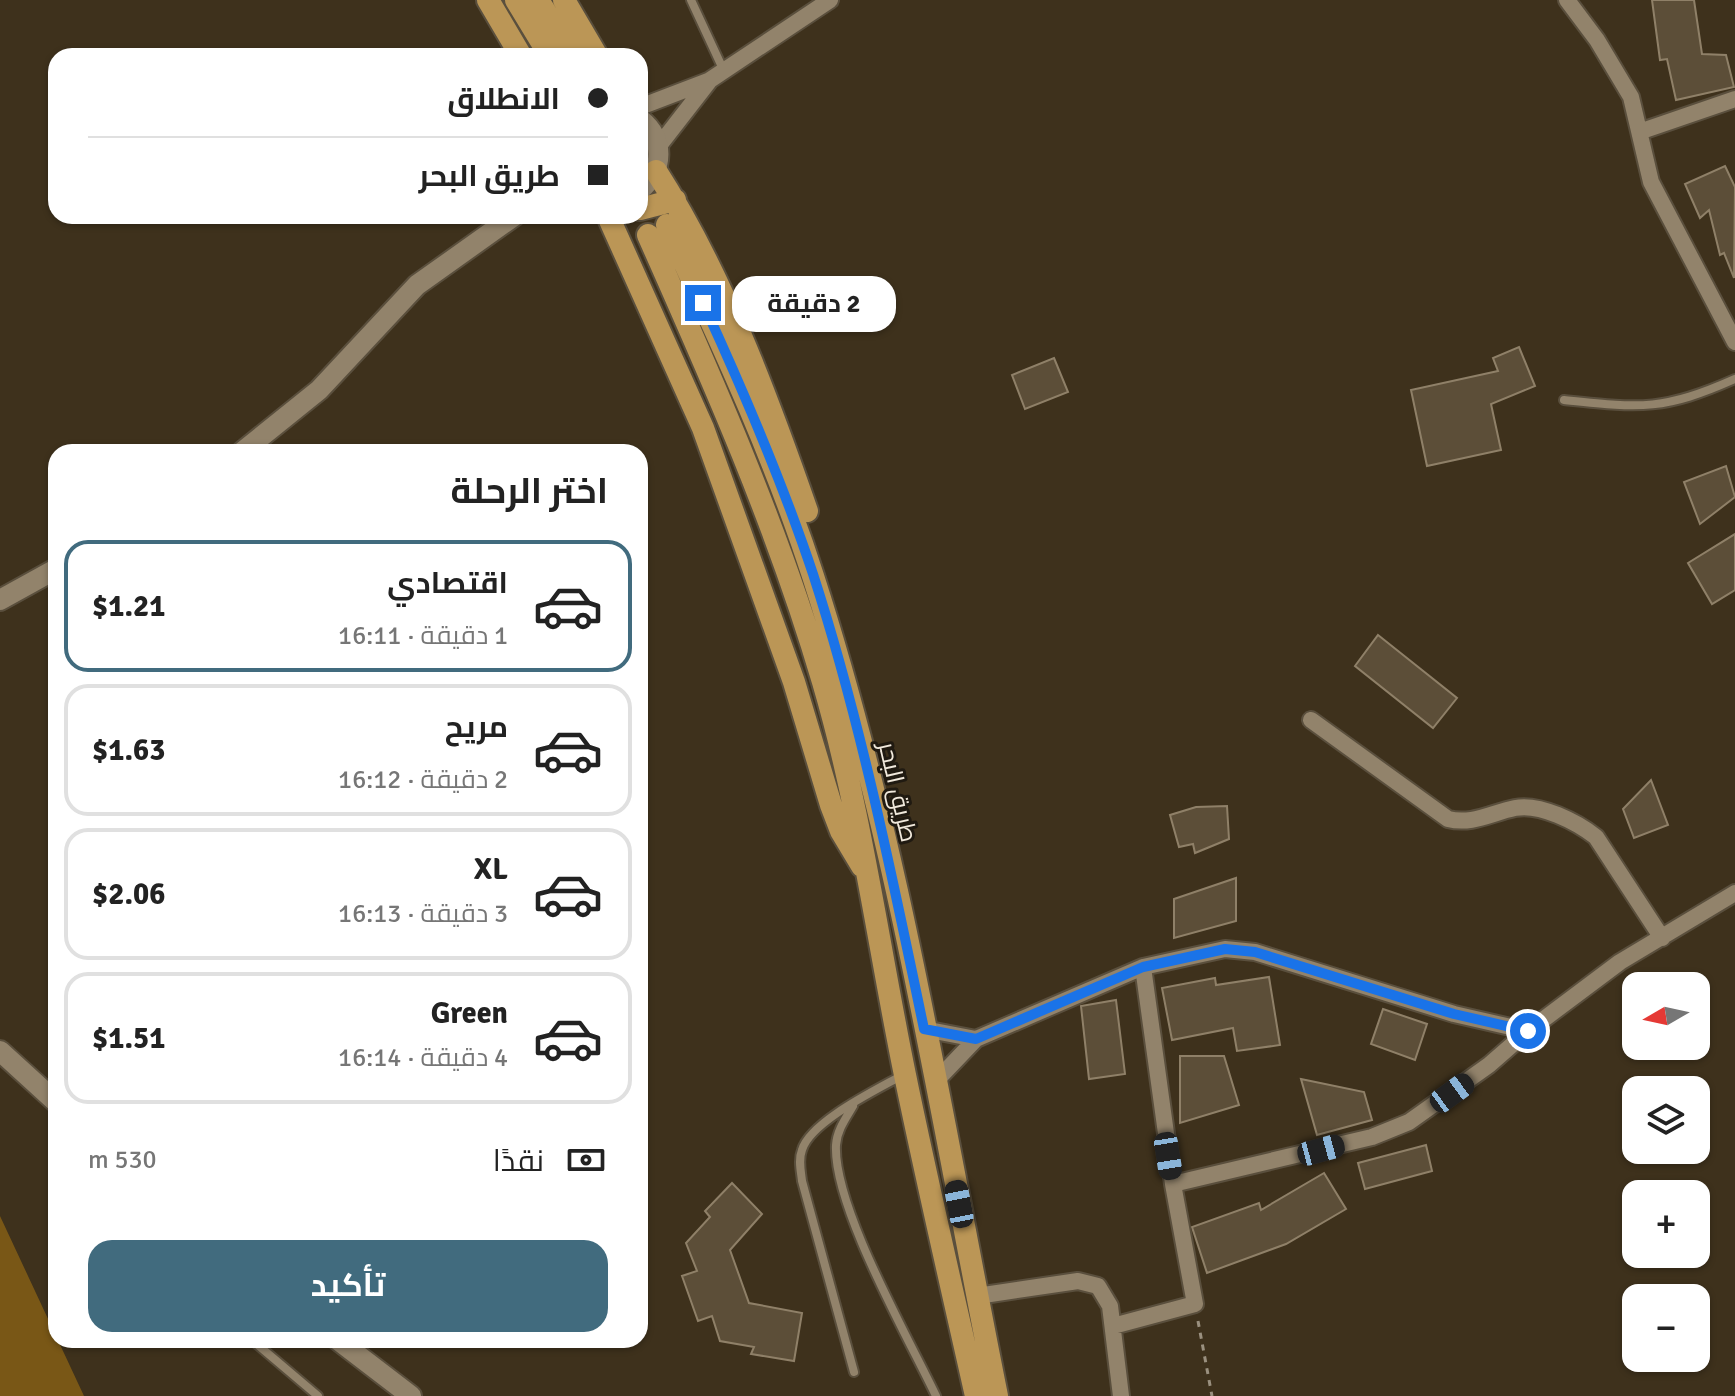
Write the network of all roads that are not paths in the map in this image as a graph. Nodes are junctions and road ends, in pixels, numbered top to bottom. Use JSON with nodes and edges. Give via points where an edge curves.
{"nodes":[{"id":1,"x":488,"y":0,"type":"edge"},
{"id":2,"x":516,"y":0,"type":"edge"},
{"id":3,"x":538,"y":0,"type":"edge"},
{"id":4,"x":564,"y":0,"type":"edge"},
{"id":5,"x":691,"y":0,"type":"edge"},
{"id":6,"x":830,"y":0,"type":"edge"},
{"id":7,"x":1567,"y":0,"type":"edge"},
{"id":8,"x":516,"y":48,"type":"edge"},
{"id":9,"x":545,"y":48,"type":"edge"},
{"id":10,"x":568,"y":48,"type":"edge"},
{"id":11,"x":592,"y":48,"type":"edge"},
{"id":12,"x":716,"y":75,"type":"junction"},
{"id":13,"x":1735,"y":99,"type":"edge"},
{"id":14,"x":648,"y":104,"type":"edge"},
{"id":15,"x":648,"y":128,"type":"edge"},
{"id":16,"x":1642,"y":131,"type":"junction"},
{"id":17,"x":658,"y":147,"type":"junction"},
{"id":18,"x":656,"y":171,"type":"junction"},
{"id":19,"x":648,"y":180,"type":"edge"},
{"id":20,"x":675,"y":200,"type":"junction"},
{"id":21,"x":648,"y":207,"type":"edge"},
{"id":22,"x":503,"y":224,"type":"edge"},
{"id":23,"x":612,"y":224,"type":"edge"},
{"id":24,"x":629,"y":224,"type":"edge"},
{"id":25,"x":621,"y":243,"type":"junction"},
{"id":26,"x":1735,"y":342,"type":"edge"},
{"id":27,"x":1735,"y":379,"type":"edge"},
{"id":28,"x":1564,"y":400,"type":"dead end"},
{"id":29,"x":252,"y":444,"type":"edge"},
{"id":30,"x":48,"y":573,"type":"edge"},
{"id":31,"x":0,"y":600,"type":"edge"},
{"id":32,"x":1311,"y":720,"type":"dead end"},
{"id":33,"x":875,"y":804,"type":"junction"},
{"id":34,"x":870,"y":879,"type":"junction"},
{"id":35,"x":1735,"y":893,"type":"edge"},
{"id":36,"x":1662,"y":938,"type":"junction"},
{"id":37,"x":1143,"y":967,"type":"junction"},
{"id":38,"x":924,"y":1029,"type":"junction"},
{"id":39,"x":1528,"y":1031,"type":"junction"},
{"id":40,"x":976,"y":1039,"type":"junction"},
{"id":41,"x":0,"y":1051,"type":"edge"},
{"id":42,"x":905,"y":1074,"type":"junction"},
{"id":43,"x":935,"y":1082,"type":"junction"},
{"id":44,"x":48,"y":1095,"type":"edge"},
{"id":45,"x":857,"y":1100,"type":"junction"},
{"id":46,"x":1173,"y":1184,"type":"junction"},
{"id":47,"x":977,"y":1296,"type":"junction"},
{"id":48,"x":1113,"y":1326,"type":"junction"},
{"id":49,"x":261,"y":1348,"type":"edge"},
{"id":50,"x":348,"y":1348,"type":"edge"},
{"id":51,"x":854,"y":1372,"type":"dead end"},
{"id":52,"x":318,"y":1396,"type":"edge"},
{"id":53,"x":411,"y":1396,"type":"edge"},
{"id":54,"x":936,"y":1396,"type":"edge"},
{"id":55,"x":976,"y":1396,"type":"edge"},
{"id":56,"x":997,"y":1396,"type":"edge"},
{"id":57,"x":1121,"y":1396,"type":"edge"}],
"edges":[{"from":1,"to":8,"type":"highway"},
{"from":2,"to":9,"type":"highway"},
{"from":3,"to":10,"type":"highway"},
{"from":4,"to":11,"type":"highway"},
{"from":5,"to":12,"type":"lane"},
{"from":6,"to":12,"type":"street"},
{"from":7,"to":16,"type":"street","via":[[1631,97]]},
{"from":12,"to":14,"type":"street"},
{"from":12,"to":17,"type":"street"},
{"from":13,"to":16,"type":"street"},
{"from":15,"to":17,"type":"main road"},
{"from":16,"to":26,"type":"street","via":[[1651,182]]},
{"from":17,"to":18,"type":"main road"},
{"from":18,"to":19,"type":"main road"},
{"from":18,"to":20,"type":"highway"},
{"from":20,"to":21,"type":"highway"},
{"from":20,"to":33,"type":"highway","via":[[756,374],[821,553],[852,660]]},
{"from":22,"to":29,"type":"main road","via":[[417,285],[319,390]]},
{"from":23,"to":25,"type":"highway"},
{"from":24,"to":25,"type":"highway"},
{"from":25,"to":34,"type":"highway","via":[[727,491],[841,831]]},
{"from":27,"to":28,"type":"lane","via":[[1657,406]]},
{"from":30,"to":31,"type":"main road"},
{"from":32,"to":36,"type":"street","via":[[1448,819],[1471,821],[1518,807],[1584,828],[1596,837]]},
{"from":33,"to":34,"type":"highway","name":"طريق البحر","via":[[790,508],[740,382],[657,230],[775,536],[823,683]]},
{"from":33,"to":38,"type":"highway","name":"طريق البحر"},
{"from":34,"to":42,"type":"highway","name":"طريق البحر"},
{"from":35,"to":36,"type":"street"},
{"from":36,"to":39,"type":"street","via":[[1620,962]]},
{"from":37,"to":39,"type":"street","via":[[1241,949]]},
{"from":37,"to":40,"type":"street"},
{"from":37,"to":46,"type":"street"},
{"from":38,"to":40,"type":"street"},
{"from":38,"to":43,"type":"highway","name":"طريق البحر"},
{"from":39,"to":46,"type":"street","via":[[1445,1098],[1392,1130]]},
{"from":40,"to":43,"type":"street"},
{"from":41,"to":44,"type":"main road"},
{"from":42,"to":45,"type":"lane"},
{"from":42,"to":55,"type":"highway","name":"طريق البحر"},
{"from":43,"to":47,"type":"highway","name":"طريق البحر"},
{"from":45,"to":51,"type":"lane","via":[[808,1138],[800,1163]]},
{"from":45,"to":54,"type":"lane","via":[[838,1132],[838,1164],[860,1235]]},
{"from":46,"to":48,"type":"street","via":[[1195,1304]]},
{"from":47,"to":48,"type":"street","via":[[1089,1283],[1105,1293]]},
{"from":47,"to":56,"type":"highway","name":"طريق البحر"},
{"from":48,"to":57,"type":"street"},
{"from":49,"to":52,"type":"lane"},
{"from":50,"to":53,"type":"main road"}]}
